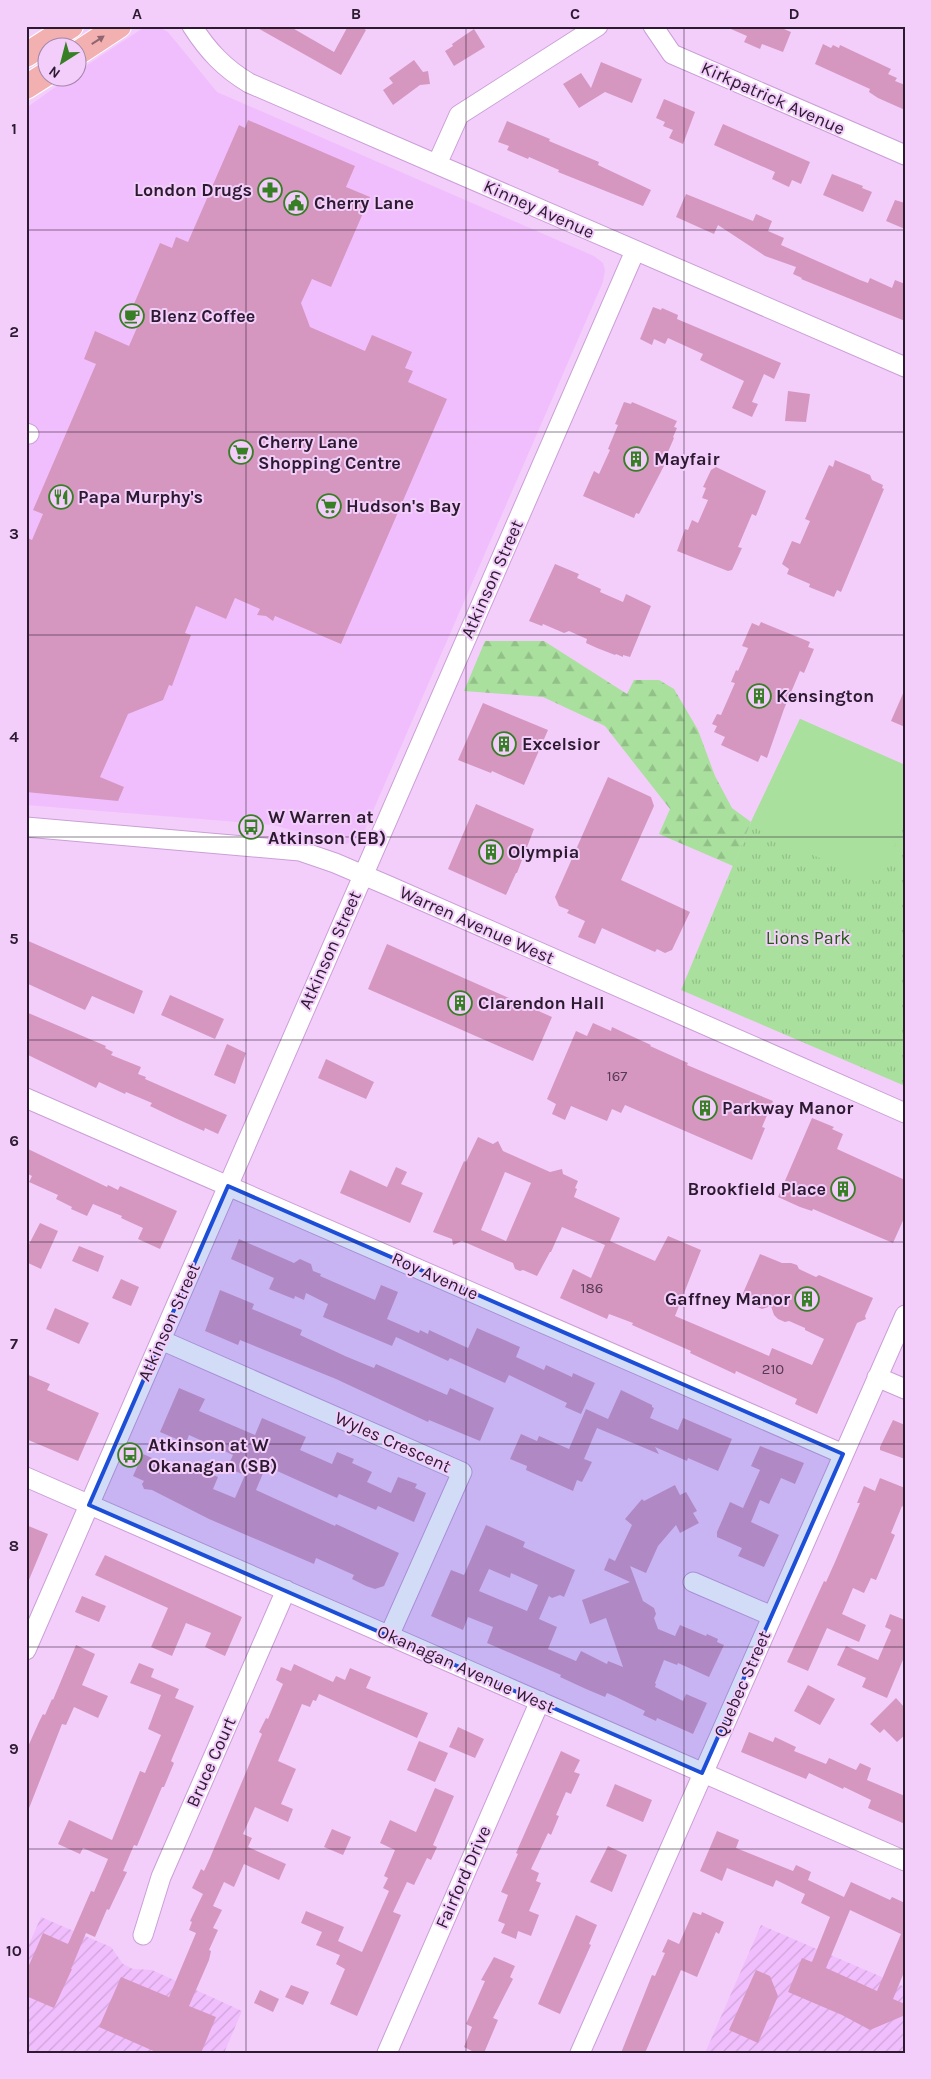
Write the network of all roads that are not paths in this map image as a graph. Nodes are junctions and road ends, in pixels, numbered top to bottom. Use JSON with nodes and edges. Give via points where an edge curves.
{"nodes":[{"id":1,"x":71,"y":26,"type":"edge"},
{"id":2,"x":119,"y":26,"type":"edge"},
{"id":3,"x":192,"y":26,"type":"edge"},
{"id":4,"x":598,"y":26,"type":"edge"},
{"id":5,"x":653,"y":26,"type":"edge"},
{"id":6,"x":88,"y":46,"type":"edge"},
{"id":7,"x":26,"y":56,"type":"edge"},
{"id":8,"x":38,"y":79,"type":"edge"},
{"id":9,"x":26,"y":87,"type":"edge"},
{"id":10,"x":905,"y":155,"type":"edge"},
{"id":11,"x":437,"y":164,"type":"junction"},
{"id":12,"x":635,"y":251,"type":"junction"},
{"id":13,"x":905,"y":367,"type":"edge"},
{"id":14,"x":26,"y":827,"type":"edge"},
{"id":15,"x":363,"y":875,"type":"junction"},
{"id":16,"x":26,"y":1098,"type":"edge"},
{"id":17,"x":905,"y":1113,"type":"edge"},
{"id":18,"x":228,"y":1186,"type":"junction"},
{"id":19,"x":905,"y":1315,"type":"edge"},
{"id":20,"x":161,"y":1340,"type":"junction"},
{"id":21,"x":877,"y":1377,"type":"junction"},
{"id":22,"x":905,"y":1389,"type":"edge"},
{"id":23,"x":843,"y":1454,"type":"junction"},
{"id":24,"x":26,"y":1477,"type":"edge"},
{"id":25,"x":90,"y":1505,"type":"junction"},
{"id":26,"x":693,"y":1582,"type":"dead end"},
{"id":27,"x":286,"y":1590,"type":"junction"},
{"id":28,"x":772,"y":1616,"type":"junction"},
{"id":29,"x":389,"y":1636,"type":"junction"},
{"id":30,"x":26,"y":1650,"type":"edge"},
{"id":31,"x":540,"y":1701,"type":"junction"},
{"id":32,"x":702,"y":1773,"type":"junction"},
{"id":33,"x":905,"y":1861,"type":"edge"},
{"id":34,"x":143,"y":1935,"type":"dead end"},
{"id":35,"x":387,"y":2053,"type":"edge"},
{"id":36,"x":580,"y":2053,"type":"edge"}],
"edges":[{"from":1,"to":7,"type":"main road"},
{"from":6,"to":2,"type":"main road","one_way":true},
{"from":3,"to":11,"type":"street","name":"Kinney Avenue","via":[[217,61],[249,84]]},
{"from":4,"to":11,"type":"street","via":[[459,115]]},
{"from":5,"to":10,"type":"street","name":"Kirkpatrick Avenue","via":[[672,54]]},
{"from":8,"to":9,"type":"main road"},
{"from":11,"to":12,"type":"street","name":"Kinney Avenue"},
{"from":12,"to":13,"type":"street","name":"Kinney Avenue"},
{"from":12,"to":15,"type":"street","name":"Atkinson Street"},
{"from":14,"to":15,"type":"street","name":"Warren Avenue West","via":[[300,852]]},
{"from":15,"to":17,"type":"street","name":"Warren Avenue West"},
{"from":15,"to":18,"type":"street","name":"Atkinson Street"},
{"from":16,"to":18,"type":"street","name":"Roy Avenue"},
{"from":18,"to":20,"type":"street","name":"Atkinson Street"},
{"from":18,"to":23,"type":"street","name":"Roy Avenue"},
{"from":19,"to":21,"type":"street","name":"Quebec Street"},
{"from":20,"to":25,"type":"street","name":"Atkinson Street"},
{"from":20,"to":29,"type":"street","name":"Wyles Crescent","via":[[462,1472]]},
{"from":21,"to":22,"type":"street"},
{"from":21,"to":23,"type":"street","name":"Quebec Street"},
{"from":23,"to":28,"type":"street","name":"Quebec Street"},
{"from":24,"to":25,"type":"street","name":"Okanagan Avenue West"},
{"from":25,"to":27,"type":"street","name":"Okanagan Avenue West"},
{"from":25,"to":30,"type":"street","name":"Atkinson Street"},
{"from":26,"to":28,"type":"street"},
{"from":27,"to":29,"type":"street","name":"Okanagan Avenue West"},
{"from":27,"to":34,"type":"street","name":"Bruce Court","via":[[161,1877]]},
{"from":28,"to":32,"type":"street","name":"Quebec Street"},
{"from":29,"to":31,"type":"street","name":"Okanagan Avenue West"},
{"from":31,"to":32,"type":"street","name":"Okanagan Avenue West"},
{"from":31,"to":35,"type":"street","name":"Fairford Drive"},
{"from":32,"to":33,"type":"street","name":"Okanagan Avenue West"},
{"from":32,"to":36,"type":"street","name":"Quebec Street"}]}
